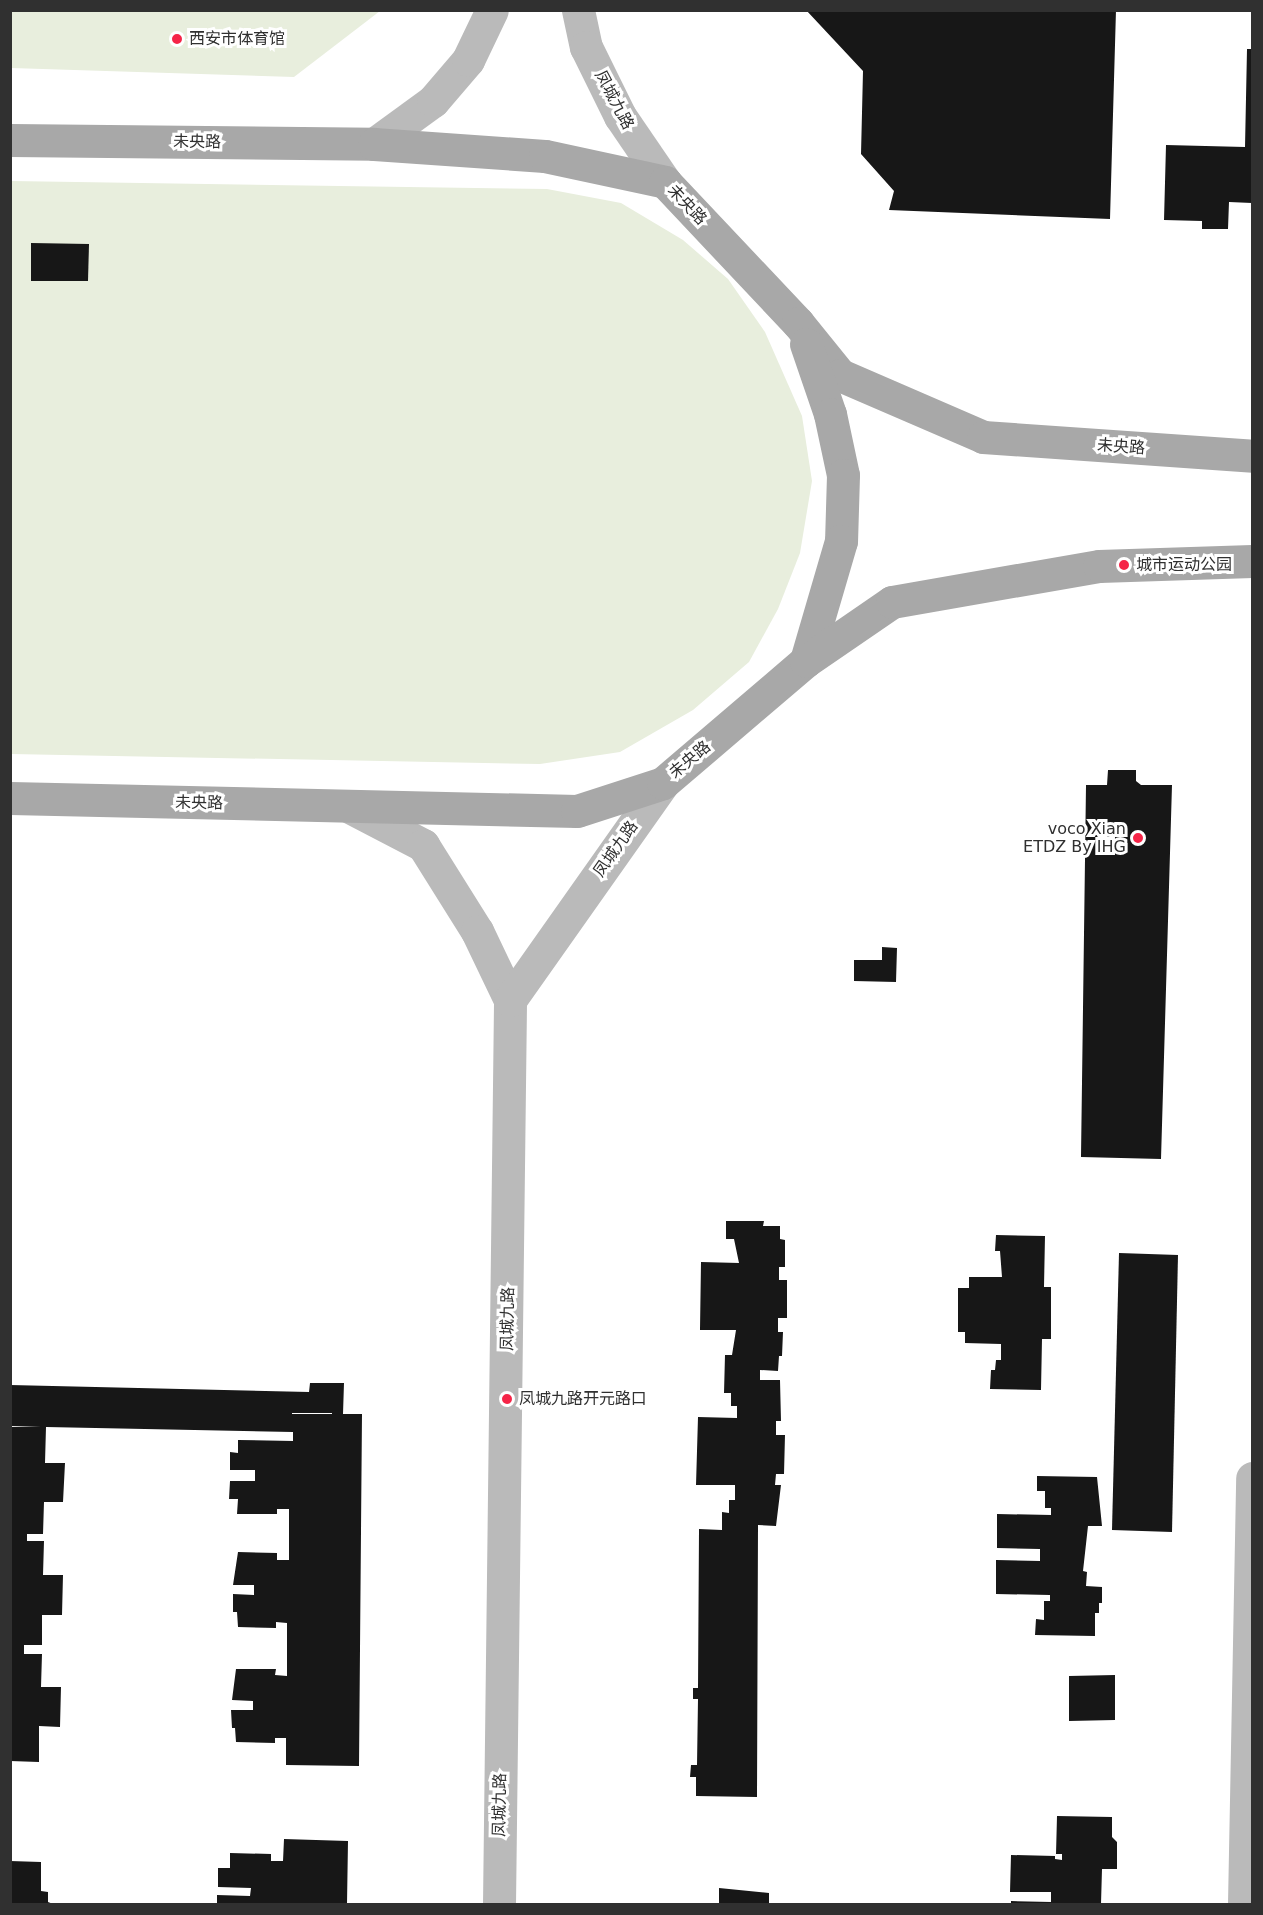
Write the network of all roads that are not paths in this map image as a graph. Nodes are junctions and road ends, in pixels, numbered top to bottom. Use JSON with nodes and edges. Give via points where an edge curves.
{"nodes":[{"id":1,"x":492,"y":10,"type":"edge"},
{"id":2,"x":578,"y":10,"type":"edge"},
{"id":3,"x":10,"y":140,"type":"edge"},
{"id":4,"x":374,"y":144,"type":"junction"},
{"id":5,"x":665,"y":182,"type":"junction"},
{"id":6,"x":798,"y":323,"type":"junction"},
{"id":7,"x":1252,"y":456,"type":"edge"},
{"id":8,"x":1252,"y":561,"type":"edge"},
{"id":9,"x":806,"y":661,"type":"junction"},
{"id":10,"x":663,"y":783,"type":"junction"},
{"id":11,"x":10,"y":798,"type":"edge"},
{"id":12,"x":348,"y":806,"type":"junction"},
{"id":13,"x":510,"y":1000,"type":"junction"},
{"id":14,"x":1252,"y":1478,"type":"edge"},
{"id":15,"x":499,"y":1905,"type":"edge"},
{"id":16,"x":1244,"y":1905,"type":"edge"}],
"edges":[{"from":1,"to":4,"type":"street","via":[[468,60],[433,101]]},
{"from":2,"to":5,"type":"street","name":"凤城九路","via":[[586,47],[620,116]]},
{"from":3,"to":4,"type":"main road","name":"未央路"},
{"from":4,"to":5,"type":"main road","name":"未央路","via":[[546,156]]},
{"from":5,"to":6,"type":"main road","name":"未央路"},
{"from":6,"to":7,"type":"main road","name":"未央路","via":[[840,375],[983,437]]},
{"from":6,"to":9,"type":"main road","via":[[830,414],[843,475],[841,541]]},
{"from":8,"to":9,"type":"main road","name":"未央路","via":[[1099,566],[892,603]]},
{"from":9,"to":10,"type":"main road","name":"未央路"},
{"from":10,"to":12,"type":"main road","name":"未央路","via":[[577,811]]},
{"from":10,"to":13,"type":"street","name":"凤城九路"},
{"from":11,"to":12,"type":"main road","name":"未央路"},
{"from":12,"to":13,"type":"street","via":[[423,845],[477,931]]},
{"from":13,"to":15,"type":"street","name":"凤城九路"},
{"from":14,"to":16,"type":"street"}]}
